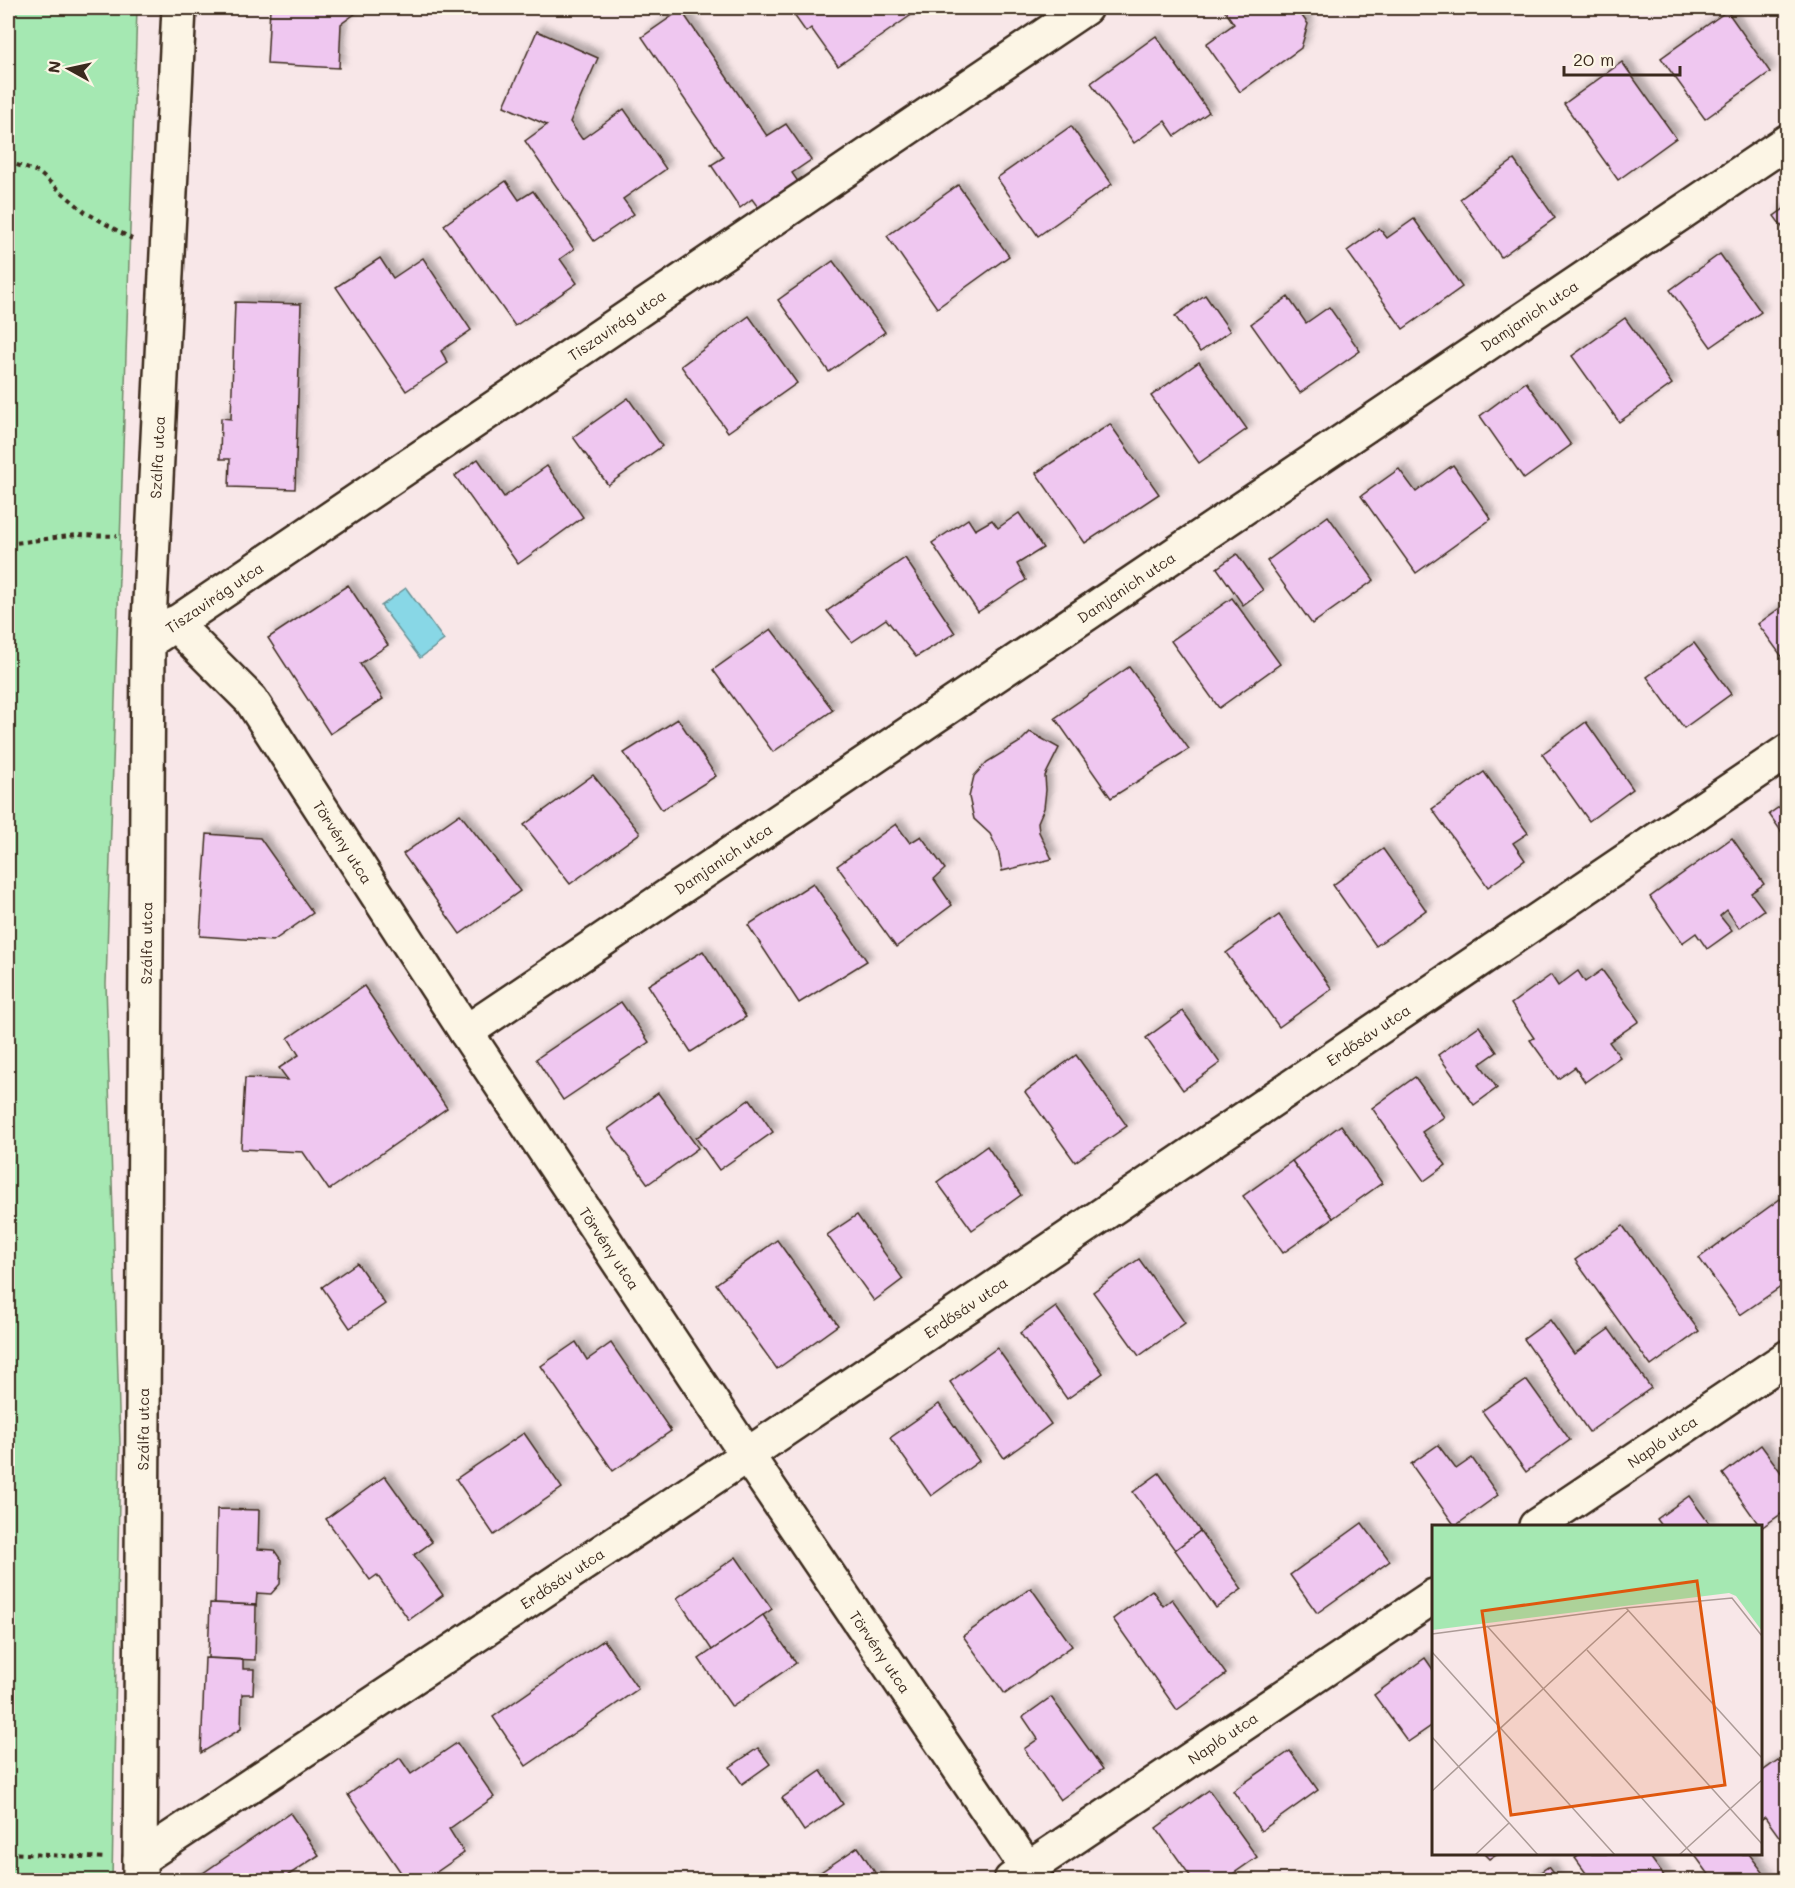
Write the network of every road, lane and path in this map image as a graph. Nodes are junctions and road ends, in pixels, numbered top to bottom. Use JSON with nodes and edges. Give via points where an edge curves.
{"nodes":[{"id":1,"x":179,"y":8,"type":"edge"},
{"id":2,"x":1085,"y":8,"type":"edge"},
{"id":3,"x":1788,"y":141,"type":"edge"},
{"id":4,"x":8,"y":162,"type":"edge"},
{"id":5,"x":166,"y":253,"type":"junction"},
{"id":6,"x":152,"y":536,"type":"junction"},
{"id":7,"x":8,"y":544,"type":"edge"},
{"id":8,"x":174,"y":624,"type":"junction"},
{"id":9,"x":148,"y":642,"type":"junction"},
{"id":10,"x":1788,"y":751,"type":"edge"},
{"id":11,"x":466,"y":1032,"type":"junction"},
{"id":12,"x":1788,"y":1357,"type":"edge"},
{"id":13,"x":747,"y":1455,"type":"junction"},
{"id":14,"x":1539,"y":1525,"type":"edge"},
{"id":15,"x":1432,"y":1597,"type":"edge"},
{"id":16,"x":8,"y":1852,"type":"edge"},
{"id":17,"x":140,"y":1870,"type":"edge"},
{"id":18,"x":1024,"y":1877,"type":"edge"}],
"edges":[{"from":1,"to":5,"type":"street","name":"Szálfa utca"},
{"from":2,"to":8,"type":"street","name":"Tiszavirág utca"},
{"from":3,"to":11,"type":"street","name":"Damjanich utca"},
{"from":4,"to":5,"type":"path","via":[[38,172],[106,226]]},
{"from":5,"to":6,"type":"street","name":"Szálfa utca"},
{"from":6,"to":7,"type":"path","via":[[77,535]]},
{"from":6,"to":9,"type":"street","name":"Szálfa utca"},
{"from":8,"to":9,"type":"street","name":"Tiszavirág utca"},
{"from":8,"to":11,"type":"street","name":"Törvény utca","via":[[251,700]]},
{"from":9,"to":17,"type":"street","name":"Szálfa utca"},
{"from":10,"to":13,"type":"street","name":"Erdősáv utca"},
{"from":11,"to":13,"type":"street","name":"Törvény utca"},
{"from":12,"to":14,"type":"street","name":"Napló utca"},
{"from":13,"to":17,"type":"street","name":"Erdősáv utca"},
{"from":13,"to":18,"type":"street","name":"Törvény utca"},
{"from":15,"to":18,"type":"street","name":"Napló utca"},
{"from":16,"to":17,"type":"path"}]}
